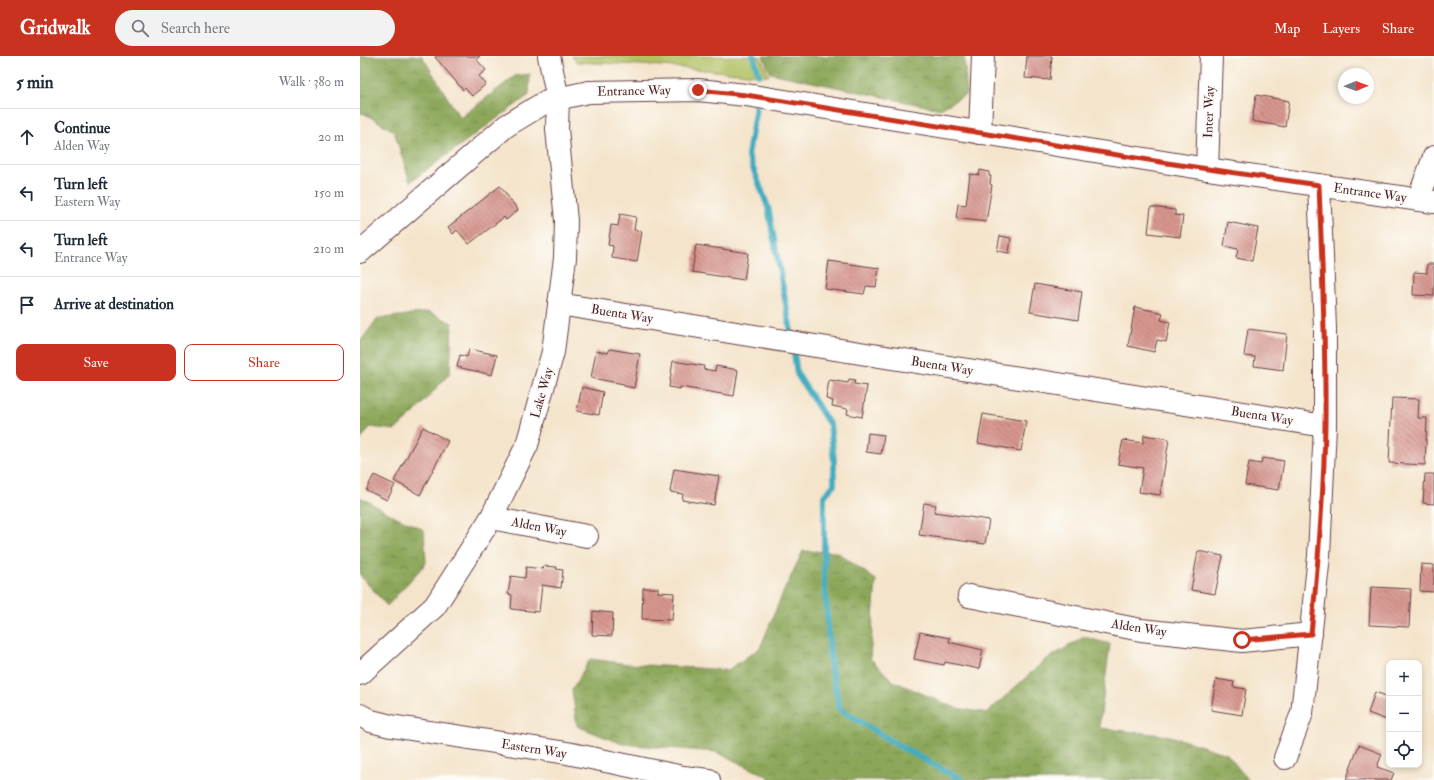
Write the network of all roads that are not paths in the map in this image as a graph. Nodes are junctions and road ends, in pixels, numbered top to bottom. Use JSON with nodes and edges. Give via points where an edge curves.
{"nodes":[{"id":1,"x":549,"y":56,"type":"edge"},
{"id":2,"x":983,"y":56,"type":"edge"},
{"id":3,"x":1211,"y":56,"type":"edge"},
{"id":4,"x":558,"y":99,"type":"junction"},
{"id":5,"x":980,"y":133,"type":"junction"},
{"id":6,"x":1434,"y":157,"type":"edge"},
{"id":7,"x":1207,"y":169,"type":"junction"},
{"id":8,"x":1319,"y":185,"type":"junction"},
{"id":9,"x":1426,"y":201,"type":"edge"},
{"id":10,"x":360,"y":252,"type":"edge"},
{"id":11,"x":559,"y":304,"type":"junction"},
{"id":12,"x":1325,"y":426,"type":"junction"},
{"id":13,"x":491,"y":518,"type":"junction"},
{"id":14,"x":587,"y":536,"type":"dead end"},
{"id":15,"x":968,"y":596,"type":"dead end"},
{"id":16,"x":1311,"y":634,"type":"junction"},
{"id":17,"x":360,"y":674,"type":"edge"},
{"id":18,"x":360,"y":715,"type":"edge"},
{"id":19,"x":1285,"y":758,"type":"dead end"},
{"id":20,"x":709,"y":780,"type":"edge"}],
"edges":[{"from":1,"to":4,"type":"street","name":"Lake Way"},
{"from":2,"to":5,"type":"street"},
{"from":3,"to":7,"type":"street","name":"Inter Way"},
{"from":4,"to":5,"type":"street","name":"Entrance Way","via":[[589,92],[698,90],[746,95]]},
{"from":4,"to":10,"type":"street","name":"Entrance Way","via":[[547,102],[506,126]]},
{"from":4,"to":11,"type":"street","name":"Lake Way","via":[[557,129],[566,221],[565,258]]},
{"from":5,"to":7,"type":"street","name":"Entrance Way"},
{"from":6,"to":9,"type":"street"},
{"from":7,"to":8,"type":"street","name":"Entrance Way"},
{"from":8,"to":9,"type":"street","name":"Entrance Way"},
{"from":8,"to":12,"type":"street","via":[[1325,328]]},
{"from":11,"to":12,"type":"street","name":"Buenta Way"},
{"from":11,"to":13,"type":"street","name":"Lake Way","via":[[553,352],[527,445]]},
{"from":12,"to":16,"type":"street","via":[[1319,556]]},
{"from":13,"to":14,"type":"street","name":"Alden Way"},
{"from":13,"to":17,"type":"street","name":"Lake Way","via":[[434,606]]},
{"from":15,"to":16,"type":"street","name":"Alden Way","via":[[1150,631],[1242,640]]},
{"from":16,"to":19,"type":"street","via":[[1302,714]]},
{"from":18,"to":20,"type":"street","name":"Eastern Way","via":[[391,726],[567,753]]}]}
